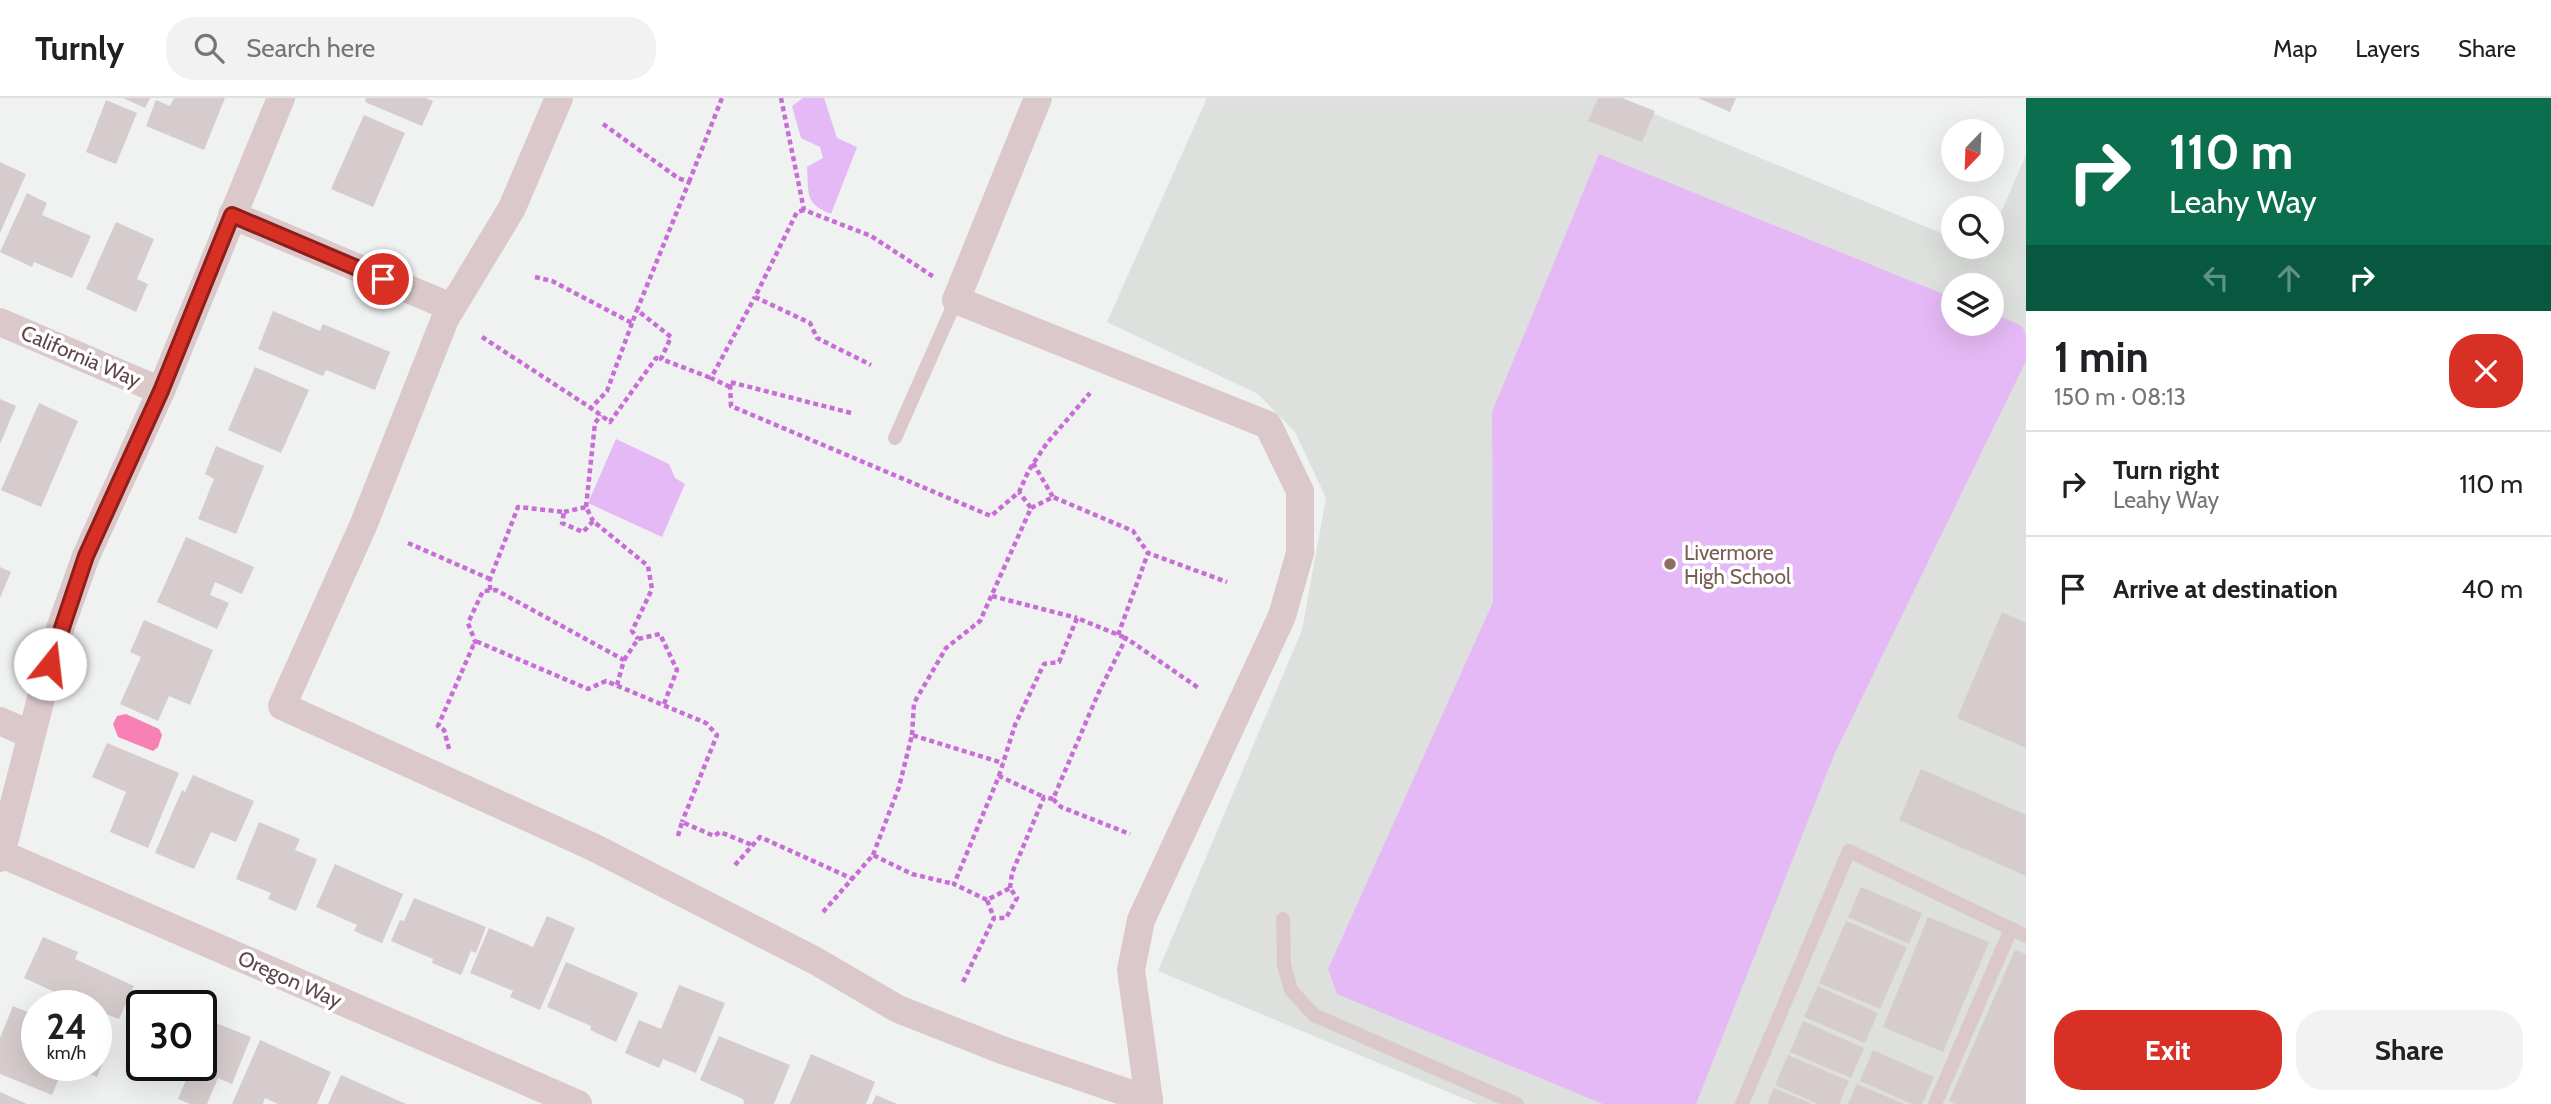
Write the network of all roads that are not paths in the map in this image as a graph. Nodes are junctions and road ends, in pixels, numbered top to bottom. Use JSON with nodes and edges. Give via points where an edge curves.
{"nodes":[{"id":1,"x":281,"y":98,"type":"edge"},
{"id":2,"x":559,"y":98,"type":"edge"},
{"id":3,"x":1038,"y":98,"type":"edge"},
{"id":4,"x":232,"y":215,"type":"junction"},
{"id":5,"x":958,"y":294,"type":"junction"},
{"id":6,"x":451,"y":307,"type":"junction"},
{"id":7,"x":0,"y":322,"type":"edge"},
{"id":8,"x":161,"y":391,"type":"junction"},
{"id":9,"x":895,"y":438,"type":"dead end"},
{"id":10,"x":0,"y":721,"type":"edge"},
{"id":11,"x":31,"y":735,"type":"junction"},
{"id":12,"x":1,"y":856,"type":"edge"},
{"id":13,"x":1283,"y":919,"type":"dead end"},
{"id":14,"x":2011,"y":929,"type":"junction"},
{"id":15,"x":2026,"y":936,"type":"edge"},
{"id":16,"x":1149,"y":1102,"type":"edge"},
{"id":17,"x":578,"y":1104,"type":"edge"},
{"id":18,"x":1517,"y":1104,"type":"edge"},
{"id":19,"x":1742,"y":1104,"type":"edge"},
{"id":20,"x":1935,"y":1104,"type":"edge"}],
"edges":[{"from":1,"to":4,"type":"street"},
{"from":2,"to":6,"type":"street","via":[[512,208]]},
{"from":3,"to":5,"type":"street"},
{"from":4,"to":6,"type":"street"},
{"from":4,"to":8,"type":"street"},
{"from":5,"to":9,"type":"lane"},
{"from":5,"to":16,"type":"street","via":[[1268,425],[1300,491],[1300,553],[1282,616],[1142,920],[1131,970]]},
{"from":6,"to":16,"type":"street","via":[[363,526],[282,706],[593,847],[814,960],[898,1009]]},
{"from":7,"to":8,"type":"street","name":"California Way"},
{"from":8,"to":11,"type":"street","via":[[86,556],[56,640]]},
{"from":10,"to":11,"type":"street"},
{"from":11,"to":12,"type":"street"},
{"from":12,"to":17,"type":"street","name":"Oregon Way"},
{"from":13,"to":18,"type":"lane","via":[[1283,965],[1292,990],[1314,1015]]},
{"from":14,"to":15,"type":"lane"},
{"from":14,"to":19,"type":"lane","via":[[1849,851]]},
{"from":14,"to":20,"type":"lane"}]}
